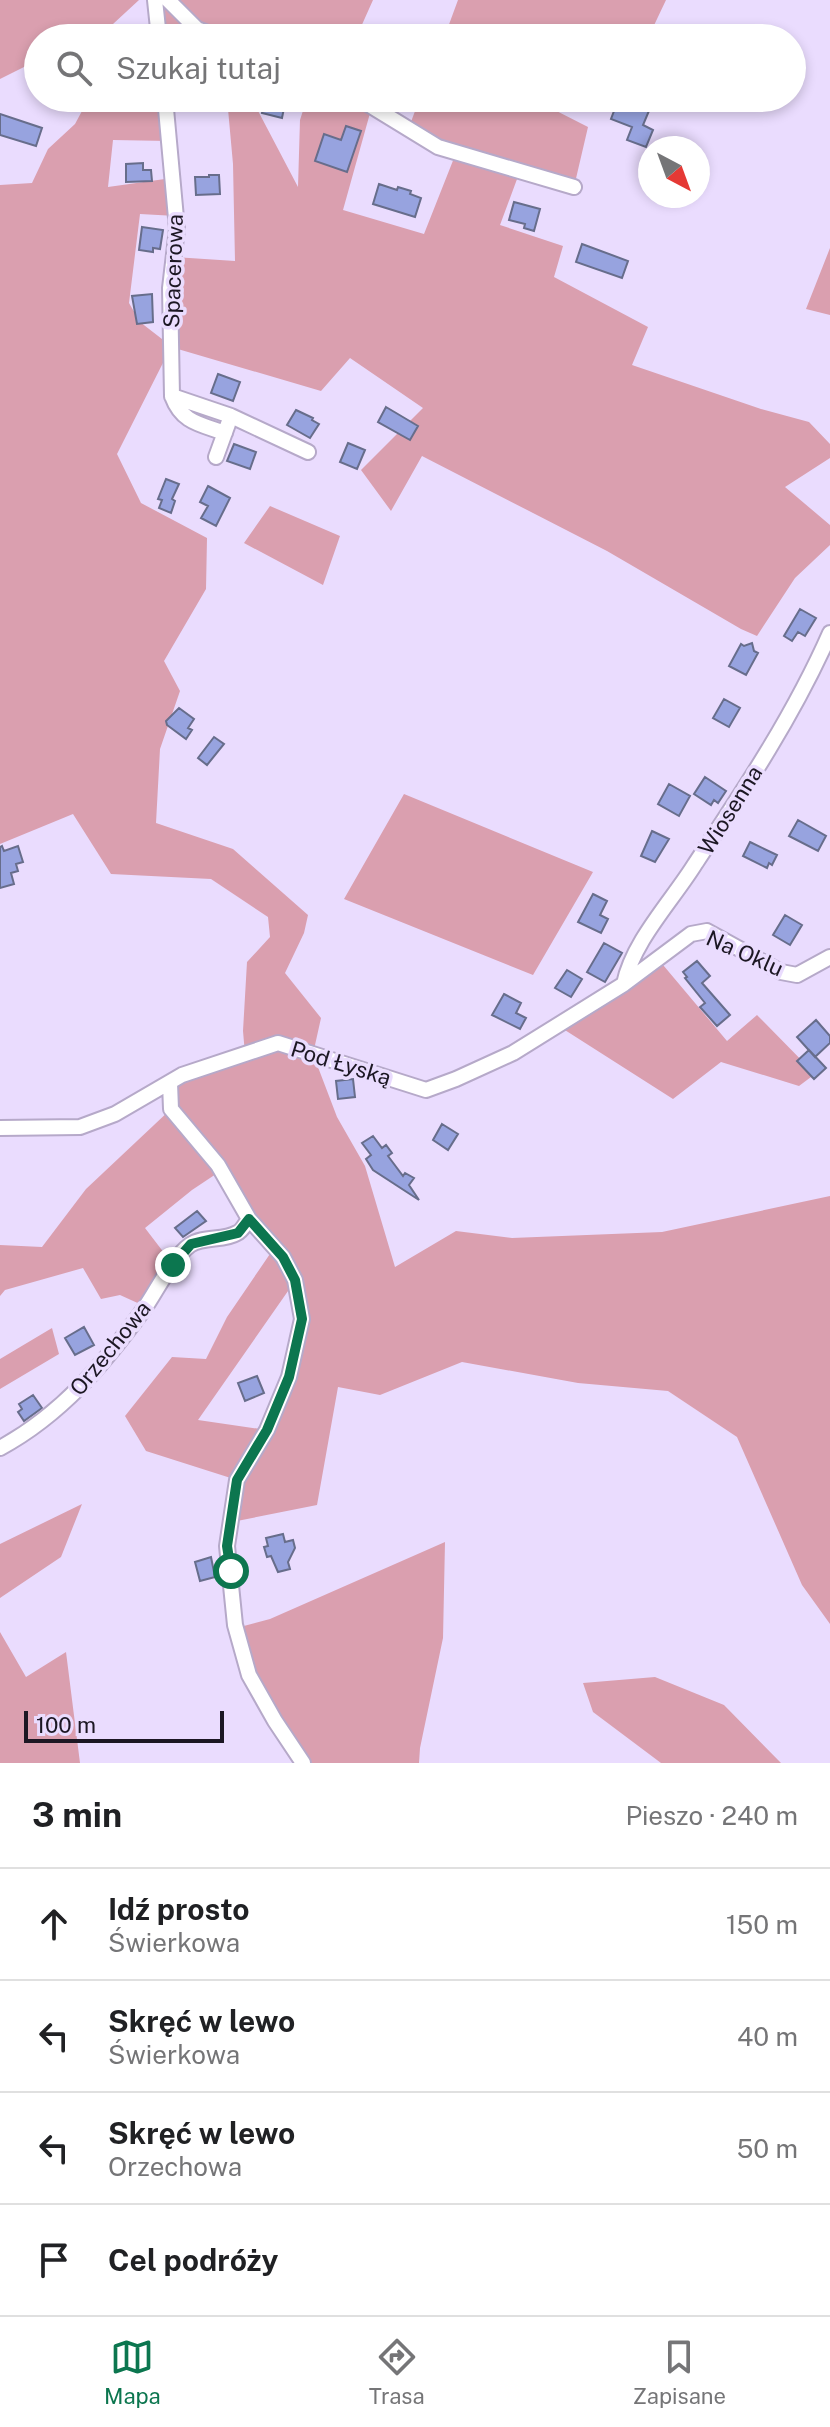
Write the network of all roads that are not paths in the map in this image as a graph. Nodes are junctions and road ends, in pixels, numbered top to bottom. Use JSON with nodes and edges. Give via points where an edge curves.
{"nodes":[{"id":1,"x":155,"y":0,"type":"edge"},
{"id":2,"x":168,"y":0,"type":"edge"},
{"id":3,"x":158,"y":24,"type":"edge"},
{"id":4,"x":192,"y":24,"type":"edge"},
{"id":5,"x":166,"y":112,"type":"edge"},
{"id":6,"x":381,"y":112,"type":"edge"},
{"id":7,"x":574,"y":187,"type":"dead end"},
{"id":8,"x":172,"y":396,"type":"junction"},
{"id":9,"x":231,"y":416,"type":"junction"},
{"id":10,"x":225,"y":433,"type":"junction"},
{"id":11,"x":308,"y":452,"type":"dead end"},
{"id":12,"x":216,"y":457,"type":"dead end"},
{"id":13,"x":830,"y":633,"type":"edge"},
{"id":14,"x":830,"y":957,"type":"edge"},
{"id":15,"x":624,"y":984,"type":"junction"},
{"id":16,"x":170,"y":1083,"type":"junction"},
{"id":17,"x":0,"y":1128,"type":"edge"},
{"id":18,"x":249,"y":1219,"type":"junction"},
{"id":19,"x":0,"y":1448,"type":"edge"},
{"id":20,"x":303,"y":1763,"type":"edge"}],
"edges":[{"from":1,"to":3,"type":"street"},
{"from":2,"to":4,"type":"street"},
{"from":5,"to":8,"type":"street","name":"Spacerowa","via":[[177,229],[170,288]]},
{"from":6,"to":7,"type":"street","via":[[438,147]]},
{"from":8,"to":9,"type":"street"},
{"from":8,"to":10,"type":"street","via":[[178,411],[191,421]]},
{"from":9,"to":10,"type":"street"},
{"from":9,"to":11,"type":"street"},
{"from":10,"to":12,"type":"street"},
{"from":13,"to":15,"type":"street","name":"Wiosenna","via":[[784,724],[654,923]]},
{"from":14,"to":15,"type":"street","name":"Na Oklu","via":[[797,975],[781,972],[707,931],[691,934]]},
{"from":15,"to":16,"type":"street","name":"Pod Łyską","via":[[513,1053],[426,1090],[278,1043]]},
{"from":16,"to":17,"type":"street","name":"Pod Łyską","via":[[80,1127]]},
{"from":16,"to":18,"type":"street","via":[[171,1109],[218,1165]]},
{"from":18,"to":19,"type":"street","name":"Orzechowa","via":[[238,1233],[191,1244],[104,1362],[25,1435]]},
{"from":18,"to":20,"type":"street","via":[[283,1257],[295,1280],[302,1319],[289,1377],[267,1430],[237,1480],[227,1546],[235,1625],[249,1675]]}]}
